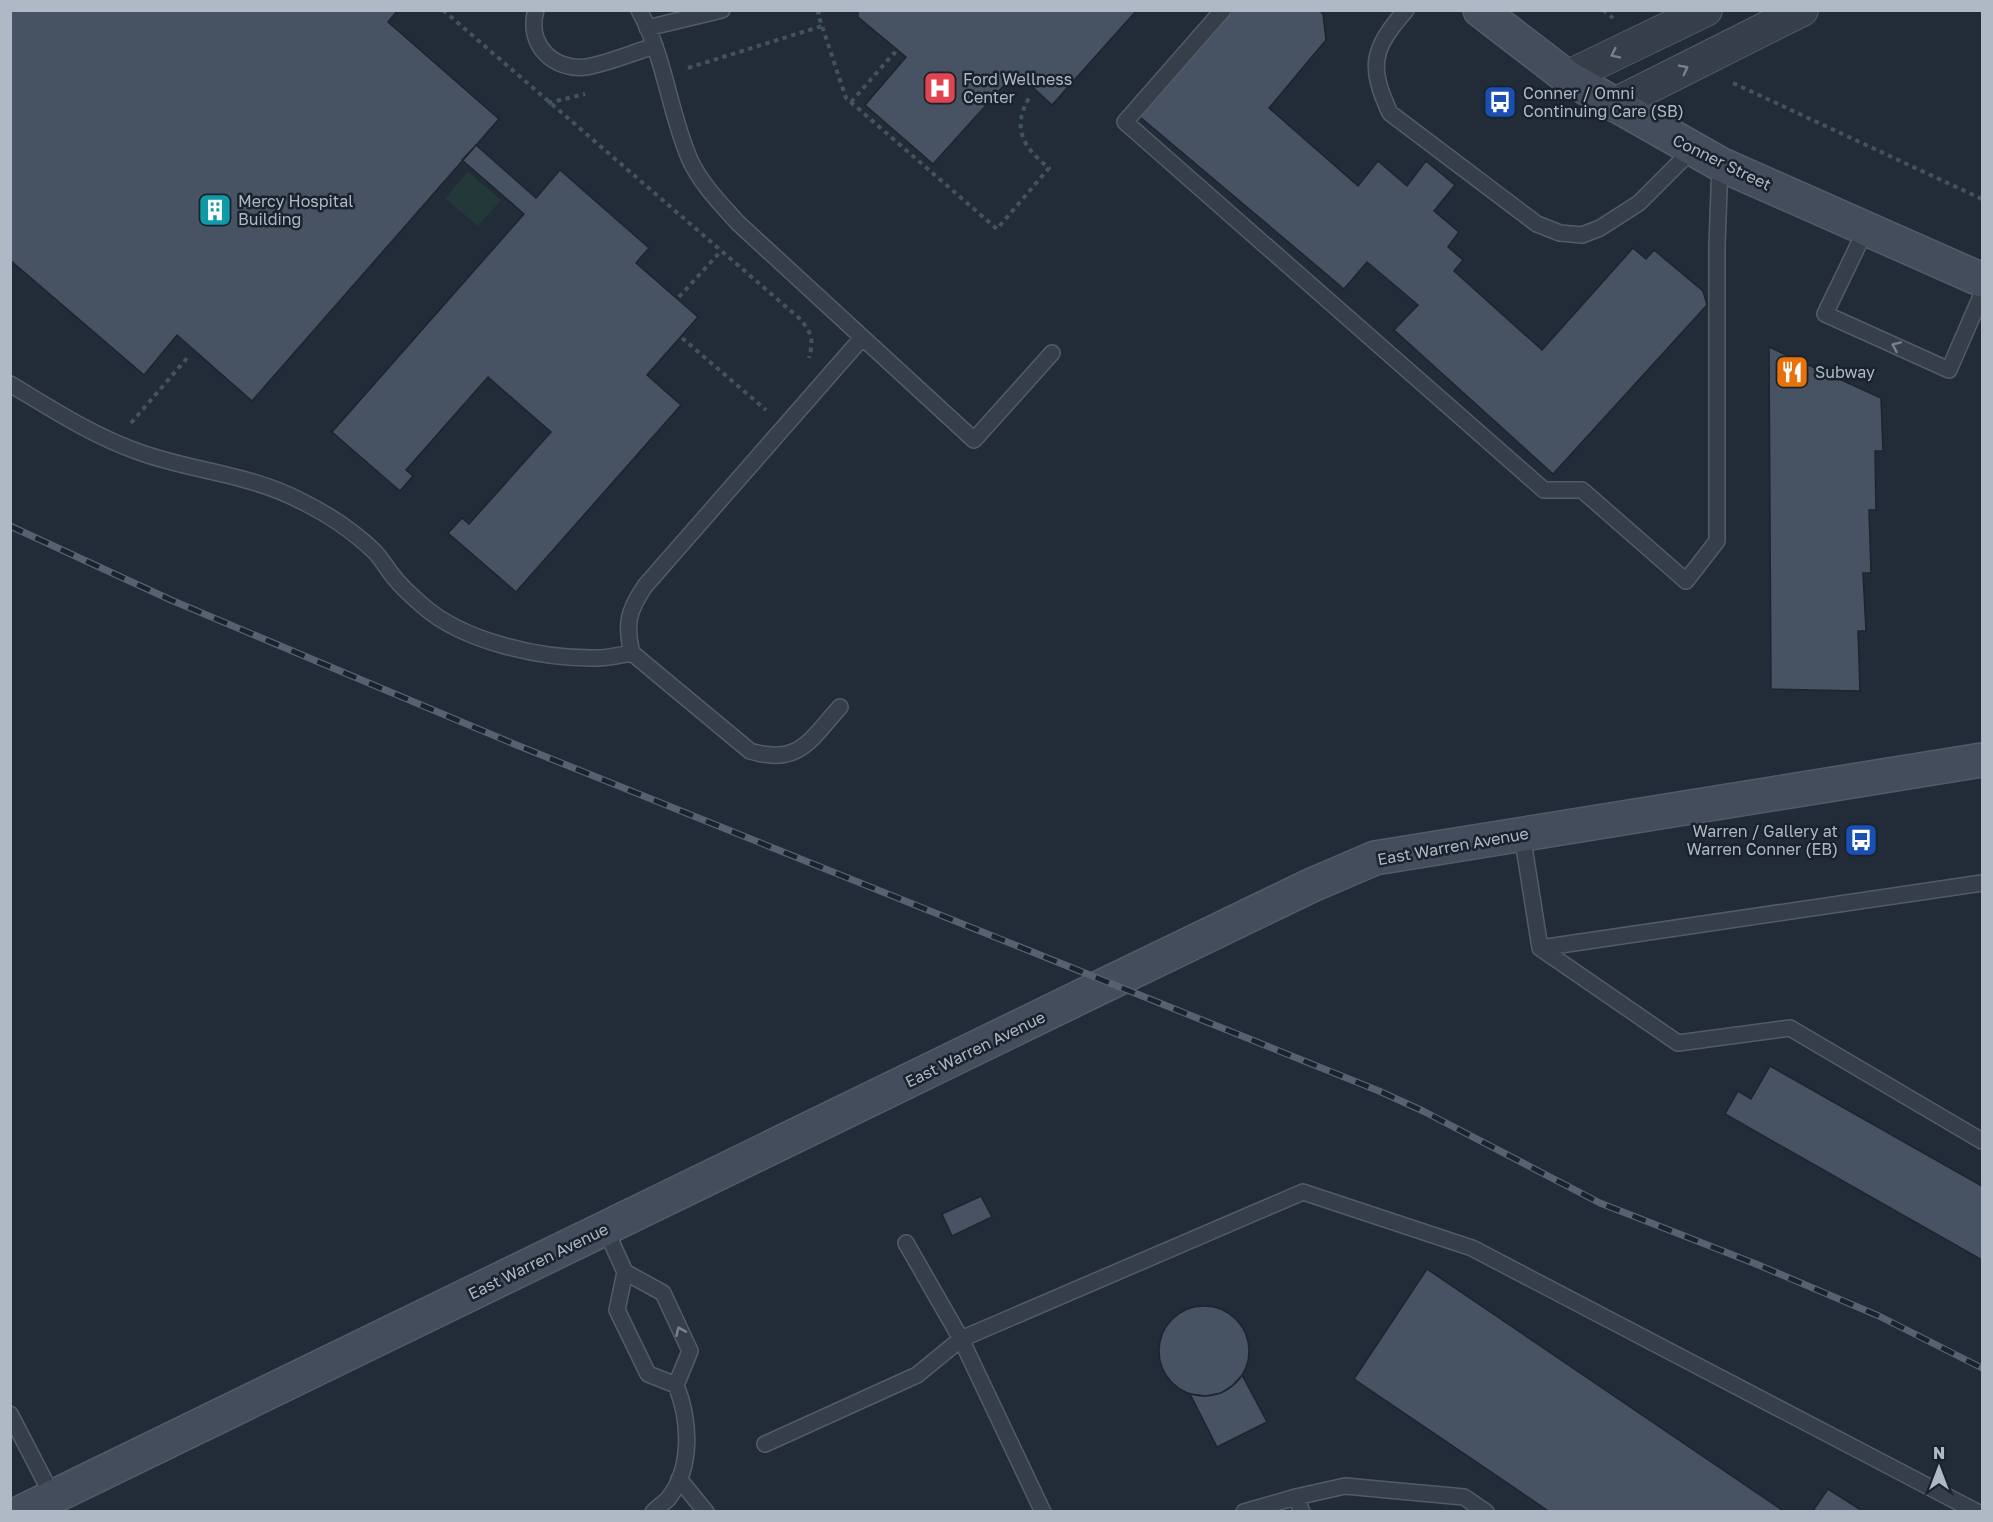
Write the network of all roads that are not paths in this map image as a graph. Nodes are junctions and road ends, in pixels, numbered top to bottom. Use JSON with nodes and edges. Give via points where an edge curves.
{"nodes":[{"id":1,"x":536,"y":10,"type":"edge"},
{"id":2,"x":639,"y":10,"type":"edge"},
{"id":3,"x":722,"y":10,"type":"edge"},
{"id":4,"x":1223,"y":10,"type":"edge"},
{"id":5,"x":1406,"y":10,"type":"edge"},
{"id":6,"x":1480,"y":10,"type":"edge"},
{"id":7,"x":1706,"y":10,"type":"edge"},
{"id":8,"x":1802,"y":10,"type":"edge"},
{"id":9,"x":647,"y":28,"type":"junction"},
{"id":10,"x":655,"y":46,"type":"junction"},
{"id":11,"x":1567,"y":77,"type":"junction"},
{"id":12,"x":1613,"y":105,"type":"junction"},
{"id":13,"x":1706,"y":157,"type":"junction"},
{"id":14,"x":1866,"y":229,"type":"junction"},
{"id":15,"x":1983,"y":280,"type":"edge"},
{"id":16,"x":1983,"y":294,"type":"edge"},
{"id":17,"x":862,"y":338,"type":"junction"},
{"id":18,"x":1052,"y":353,"type":"dead end"},
{"id":19,"x":10,"y":384,"type":"edge"},
{"id":20,"x":632,"y":653,"type":"junction"},
{"id":21,"x":840,"y":707,"type":"dead end"},
{"id":22,"x":1983,"y":759,"type":"edge"},
{"id":23,"x":1522,"y":834,"type":"junction"},
{"id":24,"x":1983,"y":883,"type":"edge"},
{"id":25,"x":1540,"y":948,"type":"junction"},
{"id":26,"x":1983,"y":1142,"type":"edge"},
{"id":27,"x":605,"y":1228,"type":"junction"},
{"id":28,"x":906,"y":1244,"type":"dead end"},
{"id":29,"x":625,"y":1272,"type":"junction"},
{"id":30,"x":961,"y":1339,"type":"junction"},
{"id":31,"x":676,"y":1385,"type":"junction"},
{"id":32,"x":10,"y":1414,"type":"edge"},
{"id":33,"x":765,"y":1444,"type":"dead end"},
{"id":34,"x":679,"y":1479,"type":"junction"},
{"id":35,"x":52,"y":1497,"type":"junction"},
{"id":36,"x":1296,"y":1497,"type":"junction"},
{"id":37,"x":22,"y":1512,"type":"edge"},
{"id":38,"x":653,"y":1512,"type":"edge"},
{"id":39,"x":706,"y":1512,"type":"edge"},
{"id":40,"x":1043,"y":1512,"type":"edge"},
{"id":41,"x":1244,"y":1512,"type":"edge"},
{"id":42,"x":1302,"y":1512,"type":"edge"},
{"id":43,"x":1486,"y":1512,"type":"edge"},
{"id":44,"x":1977,"y":1512,"type":"edge"}],
"edges":[{"from":1,"to":10,"type":"lane","via":[[534,33],[540,48],[567,66],[586,67]]},
{"from":2,"to":9,"type":"lane"},
{"from":3,"to":9,"type":"lane"},
{"from":4,"to":13,"type":"lane","via":[[1125,122],[1545,489],[1582,489],[1686,581],[1717,542],[1717,244]]},
{"from":5,"to":13,"type":"lane","via":[[1381,42],[1376,67],[1378,88],[1390,113],[1537,224],[1560,233],[1582,235],[1600,228]]},
{"from":6,"to":11,"type":"main road","name":"Conner Street"},
{"from":7,"to":11,"type":"street","one_way":true},
{"from":12,"to":8,"type":"street","one_way":true},
{"from":9,"to":10,"type":"lane"},
{"from":10,"to":17,"type":"lane","via":[[679,131],[691,162],[712,194]]},
{"from":11,"to":12,"type":"main road","name":"Conner Street"},
{"from":12,"to":13,"type":"main road","name":"Conner Street"},
{"from":13,"to":14,"type":"main road","name":"Conner Street"},
{"from":14,"to":15,"type":"main road","name":"Conner Street"},
{"from":16,"to":14,"type":"lane","one_way":true,"via":[[1949,370],[1826,314]]},
{"from":17,"to":18,"type":"lane","via":[[974,441]]},
{"from":17,"to":20,"type":"lane","via":[[645,586],[633,604],[628,623]]},
{"from":19,"to":20,"type":"lane","via":[[92,432],[139,452],[251,481],[298,499],[342,524],[375,552],[424,607],[452,626],[493,642],[561,656],[599,658]]},
{"from":20,"to":21,"type":"lane","via":[[750,751],[762,755],[793,754]]},
{"from":22,"to":23,"type":"main road","name":"East Warren Avenue"},
{"from":23,"to":25,"type":"lane"},
{"from":23,"to":27,"type":"main road","name":"East Warren Avenue","via":[[1375,858],[1312,885]]},
{"from":24,"to":25,"type":"lane"},
{"from":25,"to":26,"type":"lane","via":[[1678,1043],[1790,1028]]},
{"from":27,"to":29,"type":"lane"},
{"from":27,"to":35,"type":"main road","name":"East Warren Avenue"},
{"from":28,"to":30,"type":"lane"},
{"from":29,"to":31,"type":"lane","via":[[617,1310],[648,1374]]},
{"from":31,"to":29,"type":"lane","one_way":true,"via":[[690,1351],[663,1293]]},
{"from":30,"to":33,"type":"lane","via":[[917,1375]]},
{"from":30,"to":40,"type":"lane"},
{"from":30,"to":44,"type":"lane","via":[[1303,1192],[1472,1248]]},
{"from":31,"to":34,"type":"lane","via":[[687,1430]]},
{"from":32,"to":35,"type":"lane"},
{"from":34,"to":38,"type":"lane","via":[[668,1499]]},
{"from":34,"to":39,"type":"lane"},
{"from":35,"to":37,"type":"main road","name":"East Warren Avenue"},
{"from":36,"to":41,"type":"lane"},
{"from":36,"to":42,"type":"lane"},
{"from":36,"to":43,"type":"lane","via":[[1345,1486],[1464,1497]]}]}
